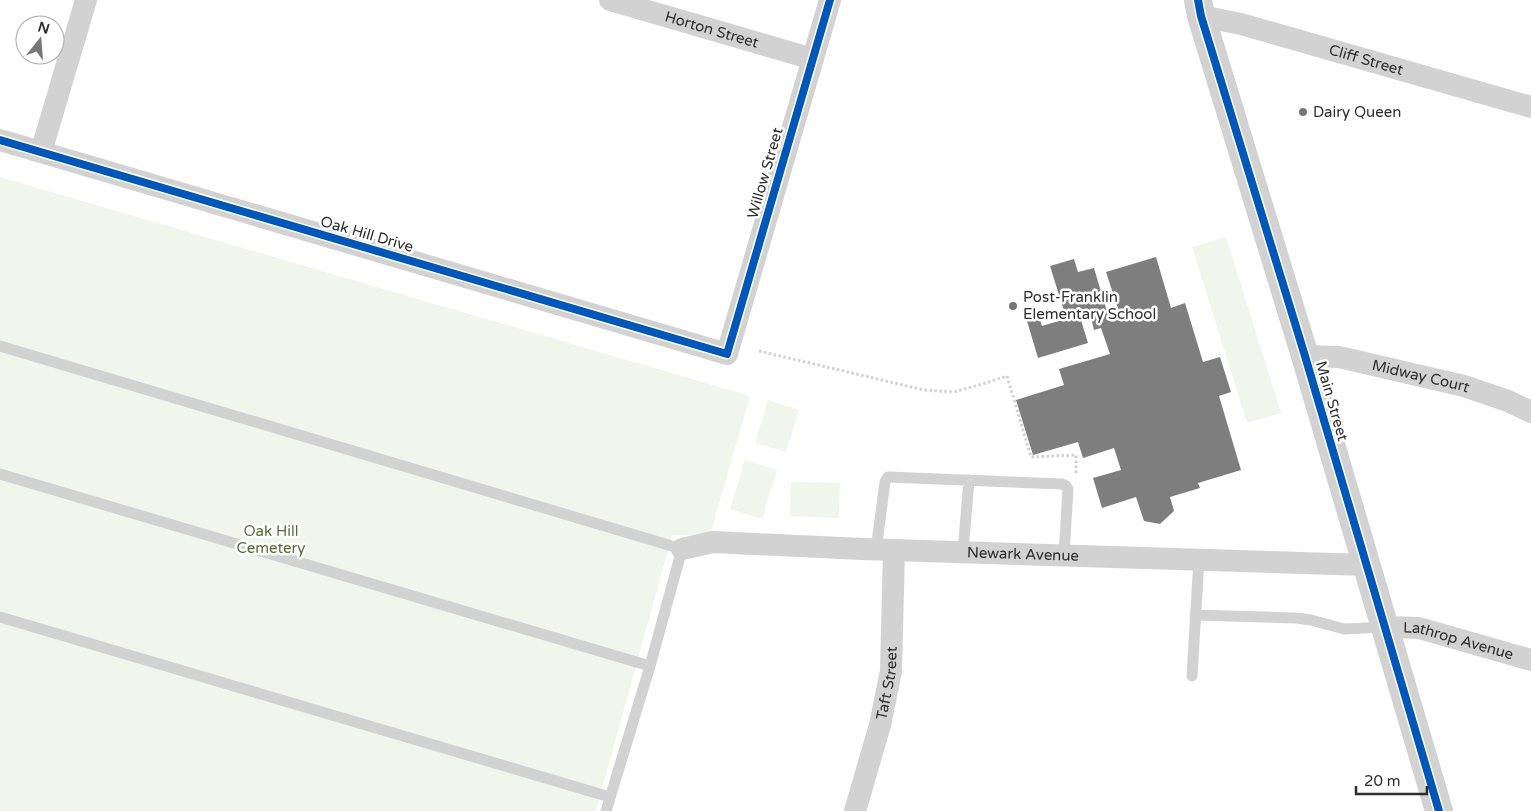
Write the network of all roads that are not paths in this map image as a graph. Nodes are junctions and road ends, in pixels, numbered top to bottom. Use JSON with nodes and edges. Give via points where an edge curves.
{"nodes":[{"id":1,"x":86,"y":0,"type":"edge"},
{"id":2,"x":610,"y":0,"type":"edge"},
{"id":3,"x":830,"y":0,"type":"edge"},
{"id":4,"x":1200,"y":8,"type":"edge"},
{"id":5,"x":813,"y":59,"type":"junction"},
{"id":6,"x":1531,"y":107,"type":"edge"},
{"id":7,"x":0,"y":140,"type":"edge"},
{"id":8,"x":41,"y":152,"type":"junction"},
{"id":9,"x":0,"y":346,"type":"edge"},
{"id":10,"x":727,"y":354,"type":"joint"},
{"id":11,"x":1304,"y":356,"type":"junction"},
{"id":12,"x":1531,"y":412,"type":"edge"},
{"id":13,"x":0,"y":474,"type":"edge"},
{"id":14,"x":968,"y":480,"type":"junction"},
{"id":15,"x":682,"y":549,"type":"junction"},
{"id":16,"x":885,"y":550,"type":"junction"},
{"id":17,"x":962,"y":552,"type":"junction"},
{"id":18,"x":1064,"y":555,"type":"junction"},
{"id":19,"x":1199,"y":560,"type":"junction"},
{"id":20,"x":1366,"y":565,"type":"junction"},
{"id":21,"x":1195,"y":615,"type":"junction"},
{"id":22,"x":0,"y":617,"type":"edge"},
{"id":23,"x":1385,"y":627,"type":"junction"},
{"id":24,"x":1531,"y":660,"type":"edge"},
{"id":25,"x":650,"y":666,"type":"junction"},
{"id":26,"x":1192,"y":676,"type":"dead end"},
{"id":27,"x":610,"y":797,"type":"junction"},
{"id":28,"x":606,"y":811,"type":"edge"},
{"id":29,"x":855,"y":811,"type":"edge"},
{"id":30,"x":1438,"y":811,"type":"edge"}],
"edges":[{"from":1,"to":8,"type":"street"},
{"from":2,"to":5,"type":"street","name":"Horton Street"},
{"from":3,"to":5,"type":"street","name":"Willow Street"},
{"from":4,"to":6,"type":"street","name":"Cliff Street","via":[[1244,25]]},
{"from":4,"to":11,"type":"street","name":"Main Street"},
{"from":5,"to":10,"type":"street","name":"Willow Street"},
{"from":7,"to":8,"type":"street","name":"Oak Hill Drive"},
{"from":8,"to":10,"type":"street","name":"Oak Hill Drive"},
{"from":9,"to":15,"type":"lane"},
{"from":11,"to":12,"type":"street","name":"Midway Court","via":[[1339,356],[1464,386]]},
{"from":11,"to":20,"type":"street","name":"Main Street"},
{"from":13,"to":25,"type":"lane"},
{"from":14,"to":16,"type":"lane","via":[[888,477],[885,482]]},
{"from":14,"to":17,"type":"lane"},
{"from":14,"to":18,"type":"lane","via":[[1066,486]]},
{"from":15,"to":16,"type":"street","name":"Newark Avenue","via":[[713,542]]},
{"from":15,"to":25,"type":"lane"},
{"from":16,"to":17,"type":"street","name":"Newark Avenue"},
{"from":16,"to":29,"type":"street","name":"Taft Street","via":[[891,672]]},
{"from":17,"to":18,"type":"street","name":"Newark Avenue"},
{"from":18,"to":19,"type":"street","name":"Newark Avenue"},
{"from":19,"to":20,"type":"street","name":"Newark Avenue"},
{"from":19,"to":21,"type":"lane"},
{"from":20,"to":23,"type":"street","name":"Main Street"},
{"from":21,"to":23,"type":"lane","via":[[1296,618],[1344,628]]},
{"from":21,"to":26,"type":"lane"},
{"from":22,"to":27,"type":"lane"},
{"from":23,"to":24,"type":"street","name":"Lathrop Avenue","via":[[1419,628]]},
{"from":23,"to":30,"type":"street","name":"Main Street"},
{"from":25,"to":27,"type":"lane"},
{"from":27,"to":28,"type":"lane"}]}
